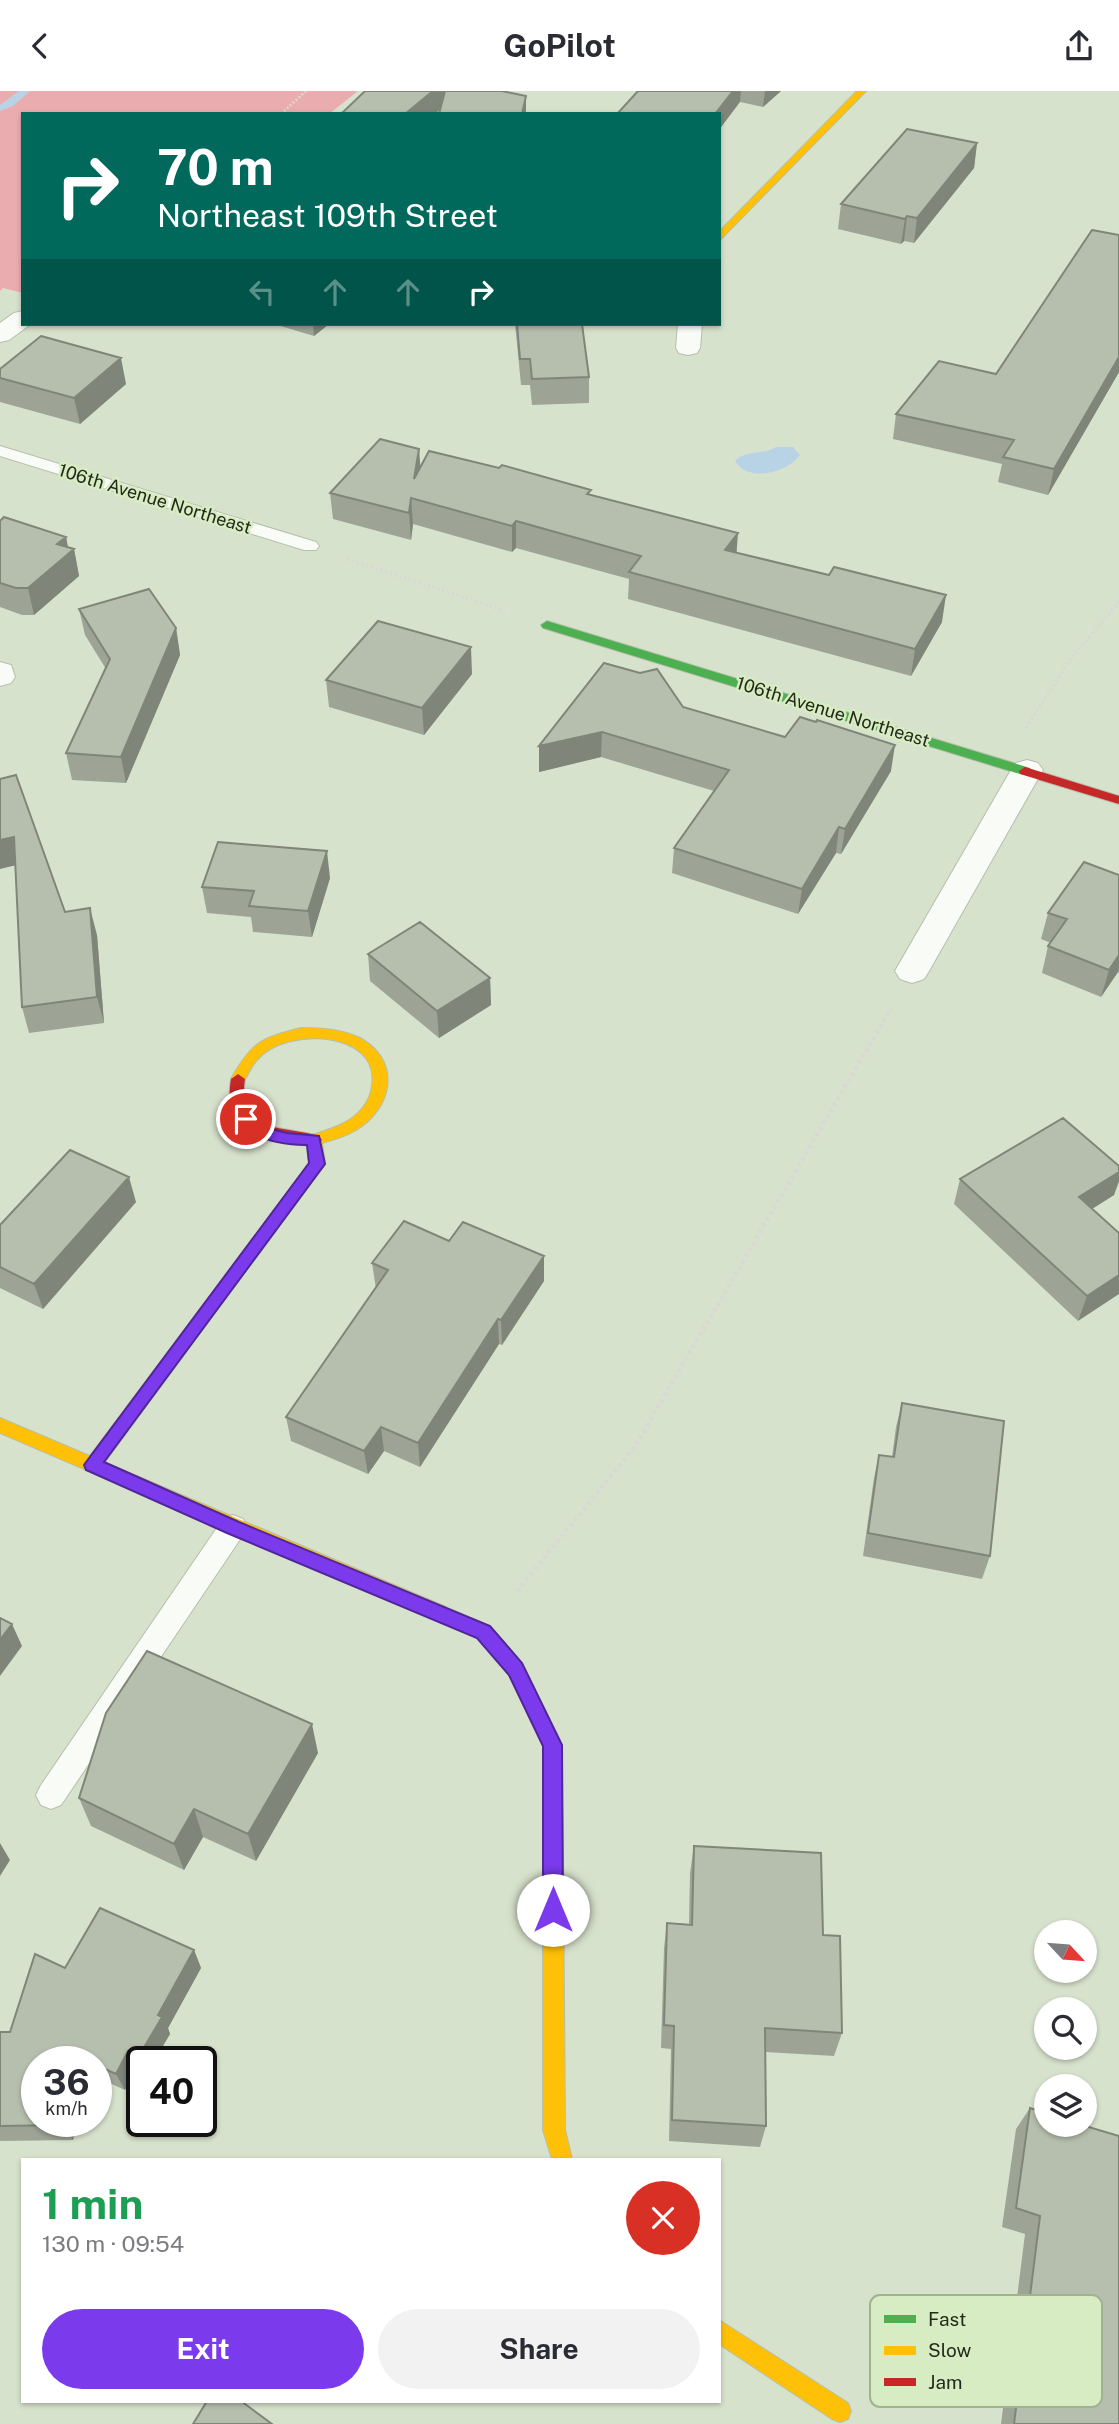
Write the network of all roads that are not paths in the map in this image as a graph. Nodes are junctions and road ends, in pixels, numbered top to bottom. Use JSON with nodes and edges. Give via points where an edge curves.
{"nodes":[{"id":1,"x":862,"y":91,"type":"edge"},
{"id":2,"x":721,"y":236,"type":"edge"},
{"id":3,"x":21,"y":319,"type":"edge"},
{"id":4,"x":0,"y":335,"type":"edge"},
{"id":5,"x":0,"y":451,"type":"edge"},
{"id":6,"x":310,"y":546,"type":"road end"},
{"id":7,"x":547,"y":625,"type":"road end"},
{"id":8,"x":0,"y":671,"type":"edge"},
{"id":9,"x":0,"y":677,"type":"edge"},
{"id":10,"x":1016,"y":767,"type":"junction"},
{"id":11,"x":1119,"y":800,"type":"edge"},
{"id":12,"x":912,"y":971,"type":"road end"},
{"id":13,"x":314,"y":1140,"type":"junction"},
{"id":14,"x":0,"y":1425,"type":"edge"},
{"id":15,"x":93,"y":1465,"type":"junction"},
{"id":16,"x":233,"y":1527,"type":"junction"},
{"id":17,"x":51,"y":1795,"type":"dead end"},
{"id":18,"x":562,"y":2158,"type":"edge"},
{"id":19,"x":721,"y":2332,"type":"edge"},
{"id":20,"x":840,"y":2411,"type":"dead end"}],
"edges":[{"from":1,"to":2,"type":"street"},
{"from":3,"to":4,"type":"street"},
{"from":5,"to":6,"type":"lane","name":"106th Avenue Northeast"},
{"from":7,"to":10,"type":"street","name":"106th Avenue Northeast"},
{"from":8,"to":9,"type":"street"},
{"from":10,"to":11,"type":"street","name":"106th Avenue Northeast"},
{"from":10,"to":12,"type":"street"},
{"from":13,"to":13,"type":"street","via":[[340,1134],[362,1121],[383,1086],[380,1066],[369,1050],[351,1038],[303,1031],[278,1037],[257,1049],[234,1083],[236,1102],[246,1119],[263,1132]]},
{"from":13,"to":15,"type":"street","via":[[317,1164]]},
{"from":14,"to":15,"type":"street"},
{"from":15,"to":16,"type":"street"},
{"from":16,"to":17,"type":"lane"},
{"from":16,"to":18,"type":"street","via":[[484,1632],[515,1669],[552,1745],[554,2130]]},
{"from":19,"to":20,"type":"street"}]}
